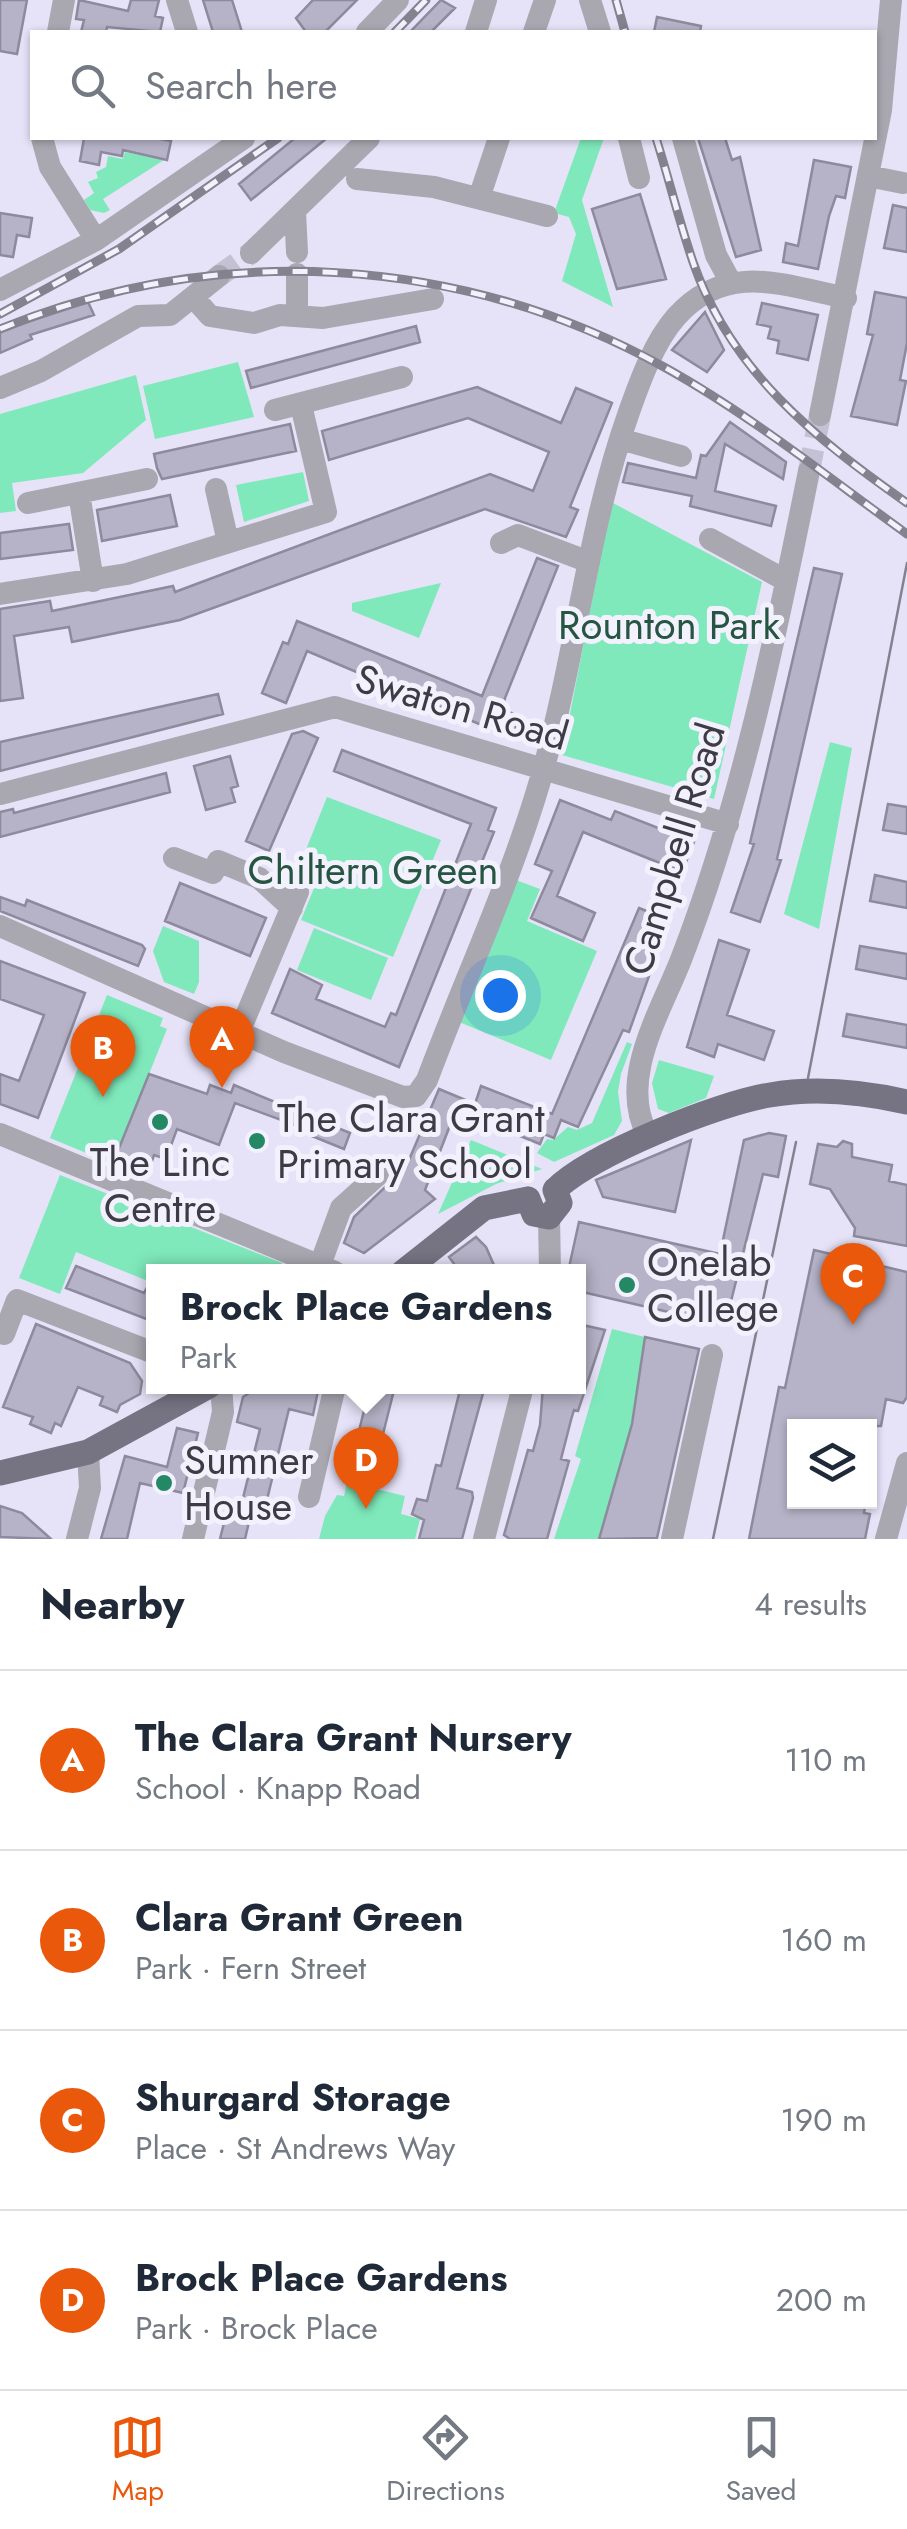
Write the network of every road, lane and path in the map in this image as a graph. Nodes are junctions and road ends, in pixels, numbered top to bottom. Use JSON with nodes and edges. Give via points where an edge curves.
{"nodes":[{"id":1,"x":64,"y":0,"type":"edge"},
{"id":2,"x":177,"y":0,"type":"edge"},
{"id":3,"x":398,"y":0,"type":"edge"},
{"id":4,"x":486,"y":0,"type":"edge"},
{"id":5,"x":545,"y":0,"type":"edge"},
{"id":6,"x":590,"y":0,"type":"edge"},
{"id":7,"x":891,"y":0,"type":"edge"},
{"id":8,"x":58,"y":30,"type":"edge"},
{"id":9,"x":186,"y":30,"type":"edge"},
{"id":10,"x":369,"y":30,"type":"edge"},
{"id":11,"x":477,"y":30,"type":"edge"},
{"id":12,"x":535,"y":30,"type":"edge"},
{"id":13,"x":599,"y":30,"type":"edge"},
{"id":14,"x":877,"y":125,"type":"edge"},
{"id":15,"x":43,"y":140,"type":"edge"},
{"id":16,"x":241,"y":140,"type":"edge"},
{"id":17,"x":367,"y":140,"type":"edge"},
{"id":18,"x":498,"y":140,"type":"edge"},
{"id":19,"x":629,"y":140,"type":"edge"},
{"id":20,"x":684,"y":140,"type":"edge"},
{"id":21,"x":874,"y":140,"type":"edge"},
{"id":22,"x":639,"y":178,"type":"dead end"},
{"id":23,"x":357,"y":179,"type":"dead end"},
{"id":24,"x":867,"y":182,"type":"junction"},
{"id":25,"x":902,"y":189,"type":"dead end"},
{"id":26,"x":480,"y":198,"type":"junction"},
{"id":27,"x":295,"y":212,"type":"junction"},
{"id":28,"x":547,"y":216,"type":"dead end"},
{"id":29,"x":96,"y":240,"type":"junction"},
{"id":30,"x":251,"y":254,"type":"tunnel mouth"},
{"id":31,"x":219,"y":276,"type":"tunnel mouth"},
{"id":32,"x":730,"y":281,"type":"junction"},
{"id":33,"x":0,"y":290,"type":"edge"},
{"id":34,"x":194,"y":298,"type":"junction"},
{"id":35,"x":846,"y":298,"type":"junction"},
{"id":36,"x":432,"y":299,"type":"dead end"},
{"id":37,"x":298,"y":314,"type":"junction"},
{"id":38,"x":402,"y":377,"type":"dead end"},
{"id":39,"x":0,"y":388,"type":"edge"},
{"id":40,"x":301,"y":406,"type":"junction"},
{"id":41,"x":275,"y":410,"type":"dead end"},
{"id":42,"x":820,"y":415,"type":"tunnel mouth"},
{"id":43,"x":620,"y":438,"type":"junction"},
{"id":44,"x":681,"y":456,"type":"dead end"},
{"id":45,"x":809,"y":471,"type":"tunnel mouth"},
{"id":46,"x":147,"y":479,"type":"dead end"},
{"id":47,"x":216,"y":488,"type":"dead end"},
{"id":48,"x":79,"y":494,"type":"junction"},
{"id":49,"x":28,"y":503,"type":"dead end"},
{"id":50,"x":710,"y":539,"type":"dead end"},
{"id":51,"x":228,"y":542,"type":"junction"},
{"id":52,"x":500,"y":543,"type":"dead end"},
{"id":53,"x":589,"y":562,"type":"junction"},
{"id":54,"x":93,"y":580,"type":"junction"},
{"id":55,"x":785,"y":580,"type":"junction"},
{"id":56,"x":0,"y":594,"type":"edge"},
{"id":57,"x":544,"y":769,"type":"junction"},
{"id":58,"x":0,"y":794,"type":"edge"},
{"id":59,"x":728,"y":824,"type":"junction"},
{"id":60,"x":174,"y":858,"type":"dead end"},
{"id":61,"x":0,"y":926,"type":"edge"},
{"id":62,"x":240,"y":1030,"type":"junction"},
{"id":63,"x":907,"y":1102,"type":"edge"},
{"id":64,"x":0,"y":1134,"type":"edge"},
{"id":65,"x":648,"y":1136,"type":"junction"},
{"id":66,"x":380,"y":1173,"type":"dead end"},
{"id":67,"x":555,"y":1190,"type":"junction"},
{"id":68,"x":528,"y":1199,"type":"junction"},
{"id":69,"x":549,"y":1216,"type":"junction"},
{"id":70,"x":318,"y":1264,"type":"edge"},
{"id":71,"x":329,"y":1264,"type":"edge"},
{"id":72,"x":413,"y":1264,"type":"edge"},
{"id":73,"x":550,"y":1264,"type":"edge"},
{"id":74,"x":9,"y":1297,"type":"edge"},
{"id":75,"x":4,"y":1334,"type":"dead end"},
{"id":76,"x":146,"y":1350,"type":"edge"},
{"id":77,"x":712,"y":1355,"type":"dead end"},
{"id":78,"x":195,"y":1394,"type":"edge"},
{"id":79,"x":210,"y":1394,"type":"edge"},
{"id":80,"x":333,"y":1394,"type":"edge"},
{"id":81,"x":521,"y":1394,"type":"edge"},
{"id":82,"x":88,"y":1452,"type":"junction"},
{"id":83,"x":907,"y":1463,"type":"edge"},
{"id":84,"x":0,"y":1473,"type":"edge"},
{"id":85,"x":309,"y":1498,"type":"dead end"},
{"id":86,"x":78,"y":1539,"type":"edge"},
{"id":87,"x":193,"y":1539,"type":"edge"},
{"id":88,"x":484,"y":1539,"type":"edge"},
{"id":89,"x":672,"y":1539,"type":"edge"},
{"id":90,"x":886,"y":1539,"type":"edge"}],
"edges":[{"from":1,"to":8,"type":"street"},
{"from":2,"to":9,"type":"street"},
{"from":3,"to":10,"type":"street"},
{"from":4,"to":11,"type":"street"},
{"from":5,"to":12,"type":"street"},
{"from":6,"to":13,"type":"street"},
{"from":7,"to":14,"type":"street"},
{"from":15,"to":29,"type":"street","via":[[50,168]]},
{"from":16,"to":29,"type":"street"},
{"from":17,"to":27,"type":"street"},
{"from":18,"to":26,"type":"street"},
{"from":19,"to":22,"type":"street"},
{"from":20,"to":32,"type":"street","via":[[716,255]]},
{"from":21,"to":24,"type":"street"},
{"from":23,"to":26,"type":"street","via":[[393,176]]},
{"from":24,"to":25,"type":"street"},
{"from":24,"to":35,"type":"street"},
{"from":26,"to":28,"type":"street"},
{"from":27,"to":30,"type":"street"},
{"from":27,"to":37,"type":"street"},
{"from":29,"to":33,"type":"street"},
{"from":31,"to":34,"type":"street"},
{"from":32,"to":35,"type":"street","via":[[751,279]]},
{"from":32,"to":43,"type":"street","via":[[676,317],[633,380]]},
{"from":34,"to":37,"type":"street","via":[[210,316],[232,321]]},
{"from":34,"to":39,"type":"street","via":[[170,315],[138,316]]},
{"from":35,"to":42,"type":"street"},
{"from":36,"to":37,"type":"street","via":[[323,318]]},
{"from":38,"to":40,"type":"street"},
{"from":40,"to":41,"type":"street"},
{"from":40,"to":51,"type":"street","via":[[326,512]]},
{"from":43,"to":44,"type":"street"},
{"from":43,"to":53,"type":"street"},
{"from":45,"to":55,"type":"street","name":"Campbell Road","via":[[805,538]]},
{"from":46,"to":48,"type":"street"},
{"from":47,"to":51,"type":"street"},
{"from":48,"to":49,"type":"street"},
{"from":48,"to":54,"type":"street"},
{"from":50,"to":55,"type":"street"},
{"from":51,"to":54,"type":"street"},
{"from":52,"to":53,"type":"street","via":[[518,535]]},
{"from":53,"to":57,"type":"street"},
{"from":54,"to":56,"type":"street"},
{"from":55,"to":59,"type":"street","name":"Campbell Road"},
{"from":57,"to":58,"type":"street","name":"Swaton Road","via":[[335,707]]},
{"from":57,"to":59,"type":"street","name":"Swaton Road"},
{"from":57,"to":62,"type":"street","via":[[423,1090],[410,1099],[393,1094]]},
{"from":59,"to":65,"type":"street","name":"Campbell Road","via":[[637,1076],[638,1118]]},
{"from":60,"to":62,"type":"street","via":[[213,874],[218,861],[295,900]]},
{"from":61,"to":62,"type":"street"},
{"from":63,"to":65,"type":"main road","via":[[836,1092],[781,1094],[740,1101]]},
{"from":64,"to":70,"type":"street"},
{"from":65,"to":67,"type":"main road","via":[[578,1169]]},
{"from":66,"to":71,"type":"street","via":[[342,1208]]},
{"from":67,"to":68,"type":"main road","via":[[542,1186]]},
{"from":67,"to":69,"type":"main road","via":[[560,1203]]},
{"from":68,"to":69,"type":"main road","via":[[534,1214]]},
{"from":68,"to":72,"type":"main road","via":[[484,1208]]},
{"from":69,"to":73,"type":"street"},
{"from":74,"to":75,"type":"street"},
{"from":74,"to":76,"type":"street"},
{"from":77,"to":89,"type":"street"},
{"from":78,"to":82,"type":"main road"},
{"from":79,"to":87,"type":"street","via":[[223,1412]]},
{"from":80,"to":85,"type":"street"},
{"from":81,"to":88,"type":"street"},
{"from":82,"to":84,"type":"main road"},
{"from":82,"to":86,"type":"street","via":[[90,1488]]},
{"from":83,"to":90,"type":"street"}]}
